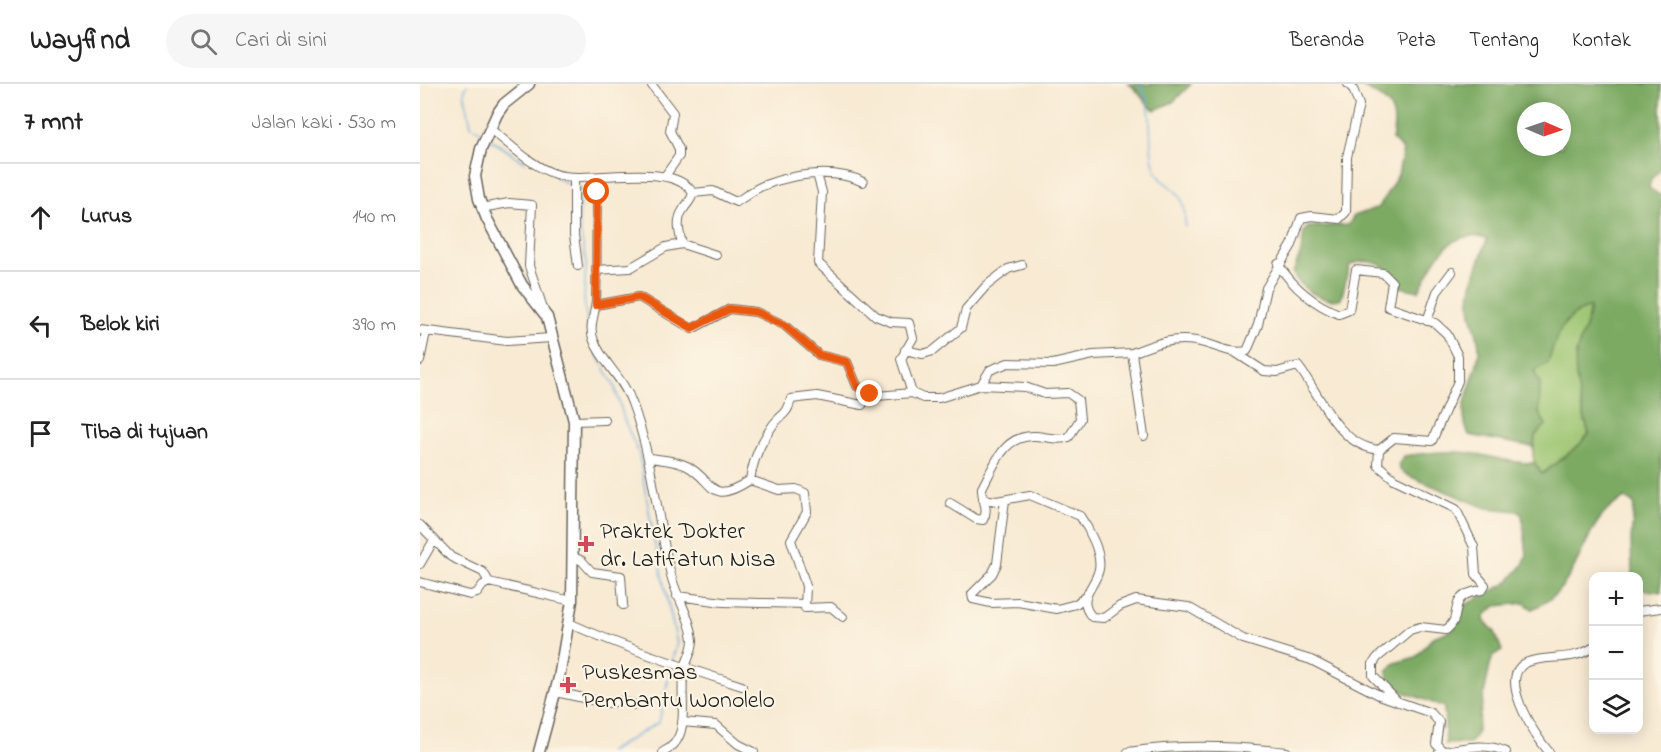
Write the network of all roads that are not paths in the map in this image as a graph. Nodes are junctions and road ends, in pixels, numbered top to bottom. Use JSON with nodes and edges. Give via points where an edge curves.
{"nodes":[{"id":1,"x":529,"y":84,"type":"edge"},
{"id":2,"x":651,"y":84,"type":"edge"},
{"id":3,"x":1348,"y":84,"type":"edge"},
{"id":4,"x":489,"y":130,"type":"junction"},
{"id":5,"x":817,"y":174,"type":"junction"},
{"id":6,"x":665,"y":176,"type":"junction"},
{"id":7,"x":574,"y":179,"type":"junction"},
{"id":8,"x":591,"y":179,"type":"junction"},
{"id":9,"x":862,"y":182,"type":"dead end"},
{"id":10,"x":693,"y":193,"type":"junction"},
{"id":11,"x":481,"y":208,"type":"junction"},
{"id":12,"x":682,"y":244,"type":"junction"},
{"id":13,"x":716,"y":255,"type":"dead end"},
{"id":14,"x":1278,"y":264,"type":"junction"},
{"id":15,"x":1022,"y":265,"type":"dead end"},
{"id":16,"x":578,"y":266,"type":"dead end"},
{"id":17,"x":596,"y":270,"type":"junction"},
{"id":18,"x":1452,"y":272,"type":"dead end"},
{"id":19,"x":596,"y":305,"type":"junction"},
{"id":20,"x":544,"y":311,"type":"junction"},
{"id":21,"x":1427,"y":321,"type":"junction"},
{"id":22,"x":423,"y":331,"type":"edge"},
{"id":23,"x":551,"y":339,"type":"junction"},
{"id":24,"x":905,"y":350,"type":"junction"},
{"id":25,"x":1132,"y":353,"type":"junction"},
{"id":26,"x":1236,"y":353,"type":"junction"},
{"id":27,"x":420,"y":361,"type":"edge"},
{"id":28,"x":981,"y":385,"type":"junction"},
{"id":29,"x":912,"y":393,"type":"junction"},
{"id":30,"x":870,"y":394,"type":"junction"},
{"id":31,"x":605,"y":420,"type":"dead end"},
{"id":32,"x":574,"y":421,"type":"junction"},
{"id":33,"x":1143,"y":436,"type":"dead end"},
{"id":34,"x":1379,"y":450,"type":"junction"},
{"id":35,"x":650,"y":458,"type":"junction"},
{"id":36,"x":750,"y":480,"type":"junction"},
{"id":37,"x":983,"y":498,"type":"junction"},
{"id":38,"x":1005,"y":500,"type":"junction"},
{"id":39,"x":950,"y":503,"type":"dead end"},
{"id":40,"x":420,"y":525,"type":"edge"},
{"id":41,"x":434,"y":540,"type":"junction"},
{"id":42,"x":574,"y":557,"type":"junction"},
{"id":43,"x":420,"y":564,"type":"edge"},
{"id":44,"x":420,"y":582,"type":"edge"},
{"id":45,"x":489,"y":582,"type":"junction"},
{"id":46,"x":677,"y":596,"type":"junction"},
{"id":47,"x":1086,"y":596,"type":"junction"},
{"id":48,"x":572,"y":601,"type":"junction"},
{"id":49,"x":805,"y":604,"type":"junction"},
{"id":50,"x":623,"y":605,"type":"dead end"},
{"id":51,"x":1661,"y":608,"type":"edge"},
{"id":52,"x":1643,"y":610,"type":"edge"},
{"id":53,"x":843,"y":617,"type":"dead end"},
{"id":54,"x":569,"y":624,"type":"junction"},
{"id":55,"x":1589,"y":649,"type":"edge"},
{"id":56,"x":684,"y":668,"type":"junction"},
{"id":57,"x":742,"y":686,"type":"dead end"},
{"id":58,"x":556,"y":692,"type":"junction"},
{"id":59,"x":1398,"y":702,"type":"junction"},
{"id":60,"x":635,"y":705,"type":"dead end"},
{"id":61,"x":682,"y":722,"type":"junction"},
{"id":62,"x":539,"y":752,"type":"edge"},
{"id":63,"x":663,"y":752,"type":"edge"},
{"id":64,"x":754,"y":752,"type":"edge"},
{"id":65,"x":1128,"y":752,"type":"edge"},
{"id":66,"x":1287,"y":752,"type":"edge"},
{"id":67,"x":1441,"y":752,"type":"edge"},
{"id":68,"x":1506,"y":752,"type":"edge"},
{"id":69,"x":1549,"y":752,"type":"edge"}],
"edges":[{"from":1,"to":4,"type":"main road","via":[[504,104]]},
{"from":2,"to":6,"type":"street","via":[[673,113],[670,131],[680,150]]},
{"from":3,"to":14,"type":"street","via":[[1359,105],[1347,157],[1347,212],[1339,219],[1301,218],[1292,245]]},
{"from":4,"to":7,"type":"street","via":[[545,170]]},
{"from":4,"to":11,"type":"main road","via":[[476,176]]},
{"from":5,"to":9,"type":"street"},
{"from":5,"to":10,"type":"street","via":[[763,185],[736,202],[713,192]]},
{"from":5,"to":24,"type":"street","via":[[822,192],[818,263],[876,316],[909,324],[913,338]]},
{"from":6,"to":8,"type":"street"},
{"from":6,"to":10,"type":"street"},
{"from":7,"to":8,"type":"street"},
{"from":7,"to":16,"type":"street"},
{"from":8,"to":17,"type":"street","via":[[597,192]]},
{"from":10,"to":12,"type":"street","via":[[678,224]]},
{"from":11,"to":20,"type":"main road","via":[[522,285]]},
{"from":11,"to":20,"type":"street","via":[[509,203],[533,206],[529,266]]},
{"from":12,"to":13,"type":"street"},
{"from":12,"to":17,"type":"street","via":[[666,247],[630,268]]},
{"from":14,"to":21,"type":"street","via":[[1290,282],[1339,314],[1349,310],[1356,270],[1383,273],[1392,282],[1388,303],[1391,309]]},
{"from":14,"to":26,"type":"street","via":[[1266,288],[1251,346]]},
{"from":15,"to":24,"type":"street","via":[[1008,269],[986,286],[966,309],[962,328],[933,351],[923,354]]},
{"from":17,"to":19,"type":"street"},
{"from":18,"to":21,"type":"street","via":[[1437,292]]},
{"from":19,"to":30,"type":"street","via":[[639,297],[692,328],[730,309],[762,314],[784,325],[819,355],[847,362],[857,386]]},
{"from":19,"to":35,"type":"street","via":[[591,325],[594,342],[627,390]]},
{"from":20,"to":23,"type":"main road"},
{"from":21,"to":34,"type":"street","via":[[1447,334],[1458,356],[1460,369],[1451,403],[1432,441],[1400,437]]},
{"from":22,"to":23,"type":"street","via":[[507,341]]},
{"from":22,"to":27,"type":"street"},
{"from":23,"to":32,"type":"main road"},
{"from":24,"to":29,"type":"street","via":[[902,365]]},
{"from":25,"to":26,"type":"street","via":[[1173,340],[1195,340]]},
{"from":25,"to":28,"type":"street","via":[[1093,355],[1053,364],[1008,363],[990,370]]},
{"from":25,"to":33,"type":"street"},
{"from":26,"to":34,"type":"street","via":[[1264,371],[1298,366],[1338,426],[1357,442]]},
{"from":28,"to":29,"type":"street","via":[[939,398]]},
{"from":28,"to":37,"type":"street","via":[[1024,387],[1045,394],[1068,393],[1078,400],[1081,413],[1070,437],[1031,436],[1010,443],[982,488]]},
{"from":29,"to":30,"type":"street"},
{"from":30,"to":36,"type":"street","via":[[862,405],[817,396],[791,399],[788,411],[776,421],[755,454]]},
{"from":31,"to":32,"type":"street"},
{"from":32,"to":42,"type":"main road"},
{"from":34,"to":59,"type":"street","via":[[1378,465],[1384,473],[1456,509],[1474,547],[1476,574],[1485,585],[1461,598],[1446,630],[1410,630],[1377,658],[1373,676]]},
{"from":35,"to":36,"type":"street","via":[[687,467],[718,490],[736,489]]},
{"from":35,"to":46,"type":"street"},
{"from":36,"to":49,"type":"street","via":[[779,490],[805,493],[807,512],[791,540],[806,586]]},
{"from":37,"to":38,"type":"street"},
{"from":37,"to":39,"type":"street","via":[[987,511],[981,520]]},
{"from":38,"to":47,"type":"street","via":[[1030,495],[1080,516],[1100,561]]},
{"from":38,"to":47,"type":"street","via":[[997,564],[972,594],[973,599],[1057,609],[1076,604]]},
{"from":40,"to":41,"type":"street"},
{"from":41,"to":43,"type":"street"},
{"from":41,"to":45,"type":"street","via":[[451,557],[483,572]]},
{"from":42,"to":48,"type":"main road"},
{"from":42,"to":50,"type":"street","via":[[592,572],[620,575]]},
{"from":44,"to":45,"type":"street","via":[[470,595]]},
{"from":45,"to":48,"type":"street"},
{"from":46,"to":49,"type":"street","via":[[723,602]]},
{"from":46,"to":56,"type":"street","via":[[693,642]]},
{"from":47,"to":59,"type":"street","via":[[1087,611],[1098,619],[1136,600],[1188,607],[1243,639],[1311,660]]},
{"from":48,"to":54,"type":"main road"},
{"from":49,"to":53,"type":"street","via":[[809,609],[831,606]]},
{"from":51,"to":52,"type":"street"},
{"from":54,"to":56,"type":"street"},
{"from":54,"to":58,"type":"main road"},
{"from":55,"to":69,"type":"street","via":[[1573,657],[1531,661],[1520,668],[1515,680],[1515,692],[1531,728]]},
{"from":56,"to":57,"type":"street"},
{"from":56,"to":61,"type":"street"},
{"from":58,"to":60,"type":"street"},
{"from":58,"to":62,"type":"main road"},
{"from":59,"to":67,"type":"street","via":[[1438,718],[1436,744]]},
{"from":61,"to":63,"type":"street","via":[[677,742]]},
{"from":61,"to":64,"type":"street","via":[[716,726]]},
{"from":65,"to":66,"type":"street","via":[[1212,746]]},
{"from":67,"to":68,"type":"street","via":[[1472,747]]}]}
